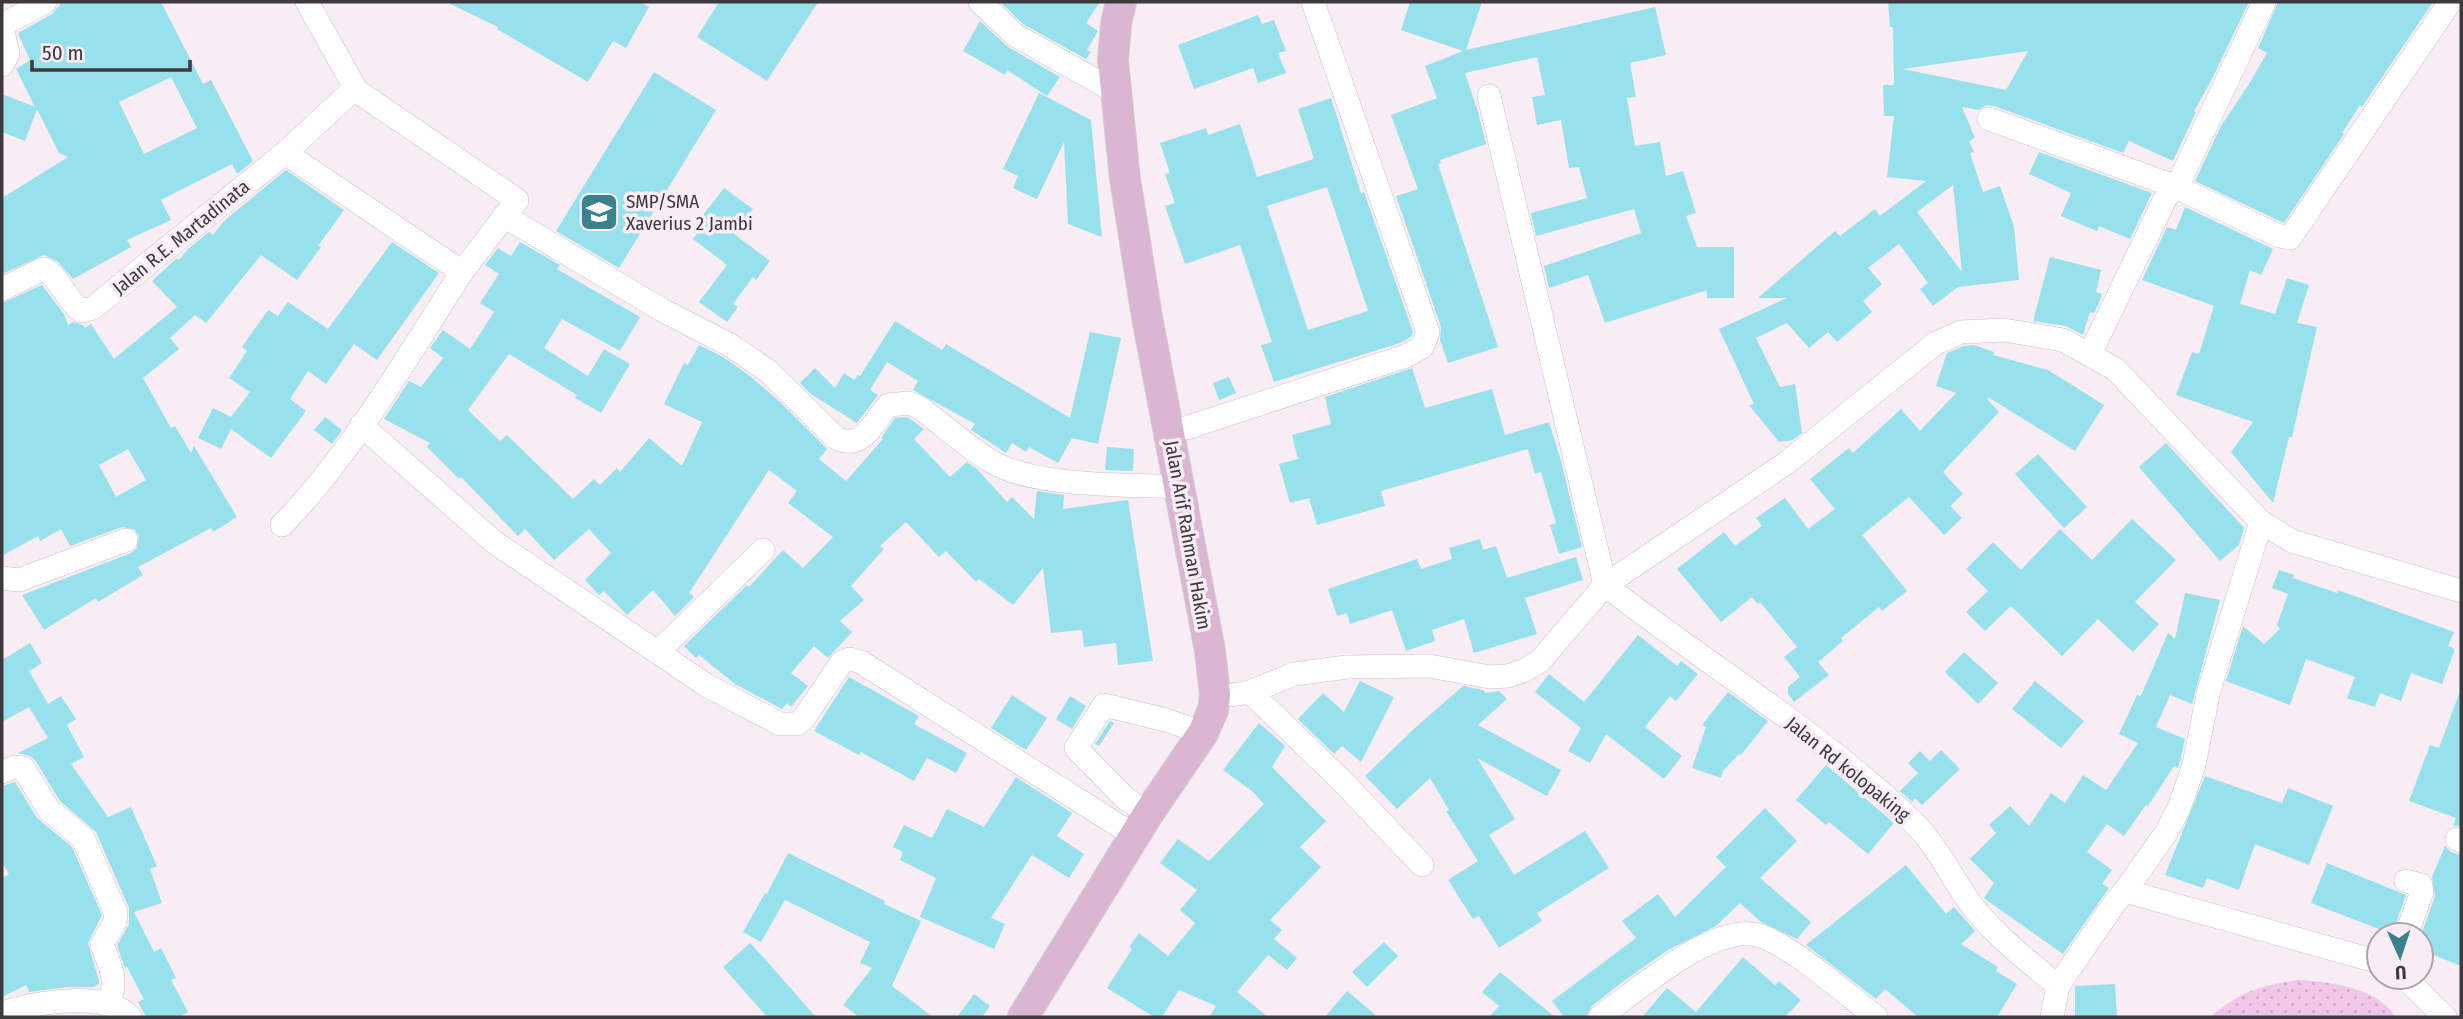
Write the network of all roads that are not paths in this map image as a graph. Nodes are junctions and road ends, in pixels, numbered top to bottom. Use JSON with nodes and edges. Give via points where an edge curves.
{"nodes":[{"id":1,"x":46,"y":2,"type":"edge"},
{"id":2,"x":307,"y":2,"type":"edge"},
{"id":3,"x":980,"y":2,"type":"edge"},
{"id":4,"x":1121,"y":2,"type":"edge"},
{"id":5,"x":1138,"y":2,"type":"edge"},
{"id":6,"x":1313,"y":2,"type":"edge"},
{"id":7,"x":2264,"y":2,"type":"edge"},
{"id":8,"x":2450,"y":2,"type":"edge"},
{"id":9,"x":2,"y":65,"type":"edge"},
{"id":10,"x":354,"y":89,"type":"junction"},
{"id":11,"x":1116,"y":92,"type":"junction"},
{"id":12,"x":1489,"y":96,"type":"dead end"},
{"id":13,"x":1989,"y":119,"type":"dead end"},
{"id":14,"x":285,"y":153,"type":"junction"},
{"id":15,"x":2174,"y":186,"type":"junction"},
{"id":16,"x":504,"y":216,"type":"junction"},
{"id":17,"x":462,"y":272,"type":"junction"},
{"id":18,"x":2,"y":289,"type":"edge"},
{"id":19,"x":2090,"y":354,"type":"junction"},
{"id":20,"x":361,"y":425,"type":"junction"},
{"id":21,"x":1177,"y":429,"type":"junction"},
{"id":22,"x":1180,"y":487,"type":"junction"},
{"id":23,"x":2261,"y":522,"type":"junction"},
{"id":24,"x":282,"y":525,"type":"dead end"},
{"id":25,"x":126,"y":540,"type":"dead end"},
{"id":26,"x":763,"y":550,"type":"dead end"},
{"id":27,"x":2,"y":578,"type":"edge"},
{"id":28,"x":1605,"y":585,"type":"junction"},
{"id":29,"x":2461,"y":591,"type":"edge"},
{"id":30,"x":659,"y":652,"type":"junction"},
{"id":31,"x":1241,"y":694,"type":"junction"},
{"id":32,"x":1211,"y":738,"type":"junction"},
{"id":33,"x":2,"y":772,"type":"edge"},
{"id":34,"x":1148,"y":824,"type":"junction"},
{"id":35,"x":1422,"y":865,"type":"dead end"},
{"id":36,"x":2406,"y":881,"type":"dead end"},
{"id":37,"x":2125,"y":891,"type":"junction"},
{"id":38,"x":2411,"y":921,"type":"edge"},
{"id":39,"x":2365,"y":958,"type":"edge"},
{"id":40,"x":2058,"y":986,"type":"junction"},
{"id":41,"x":2418,"y":991,"type":"edge"},
{"id":42,"x":109,"y":1003,"type":"junction"},
{"id":43,"x":2,"y":1013,"type":"edge"},
{"id":44,"x":130,"y":1017,"type":"edge"},
{"id":45,"x":1023,"y":1017,"type":"edge"},
{"id":46,"x":1043,"y":1017,"type":"edge"},
{"id":47,"x":1600,"y":1017,"type":"edge"},
{"id":48,"x":1876,"y":1017,"type":"edge"},
{"id":49,"x":2052,"y":1017,"type":"edge"},
{"id":50,"x":2445,"y":1017,"type":"edge"}],
"edges":[{"from":1,"to":9,"type":"street","via":[[6,23],[3,32],[8,54]]},
{"from":2,"to":10,"type":"street"},
{"from":3,"to":11,"type":"street","via":[[1015,35]]},
{"from":4,"to":11,"type":"main road","name":"Jalan Arif Rahman Hakim","via":[[1113,61]]},
{"from":5,"to":21,"type":"main road","name":"Jalan Arif Rahman Hakim","via":[[1131,61],[1142,178]]},
{"from":6,"to":21,"type":"street","via":[[1428,332],[1422,347],[1406,356]]},
{"from":7,"to":15,"type":"street"},
{"from":8,"to":15,"type":"street","via":[[2290,238]]},
{"from":10,"to":14,"type":"street","name":"Jalan R.E. Martadinata"},
{"from":10,"to":16,"type":"street","via":[[517,200]]},
{"from":11,"to":21,"type":"main road","name":"Jalan Arif Rahman Hakim","via":[[1147,317]]},
{"from":12,"to":28,"type":"street"},
{"from":13,"to":15,"type":"street"},
{"from":14,"to":17,"type":"street"},
{"from":14,"to":18,"type":"street","name":"Jalan R.E. Martadinata","via":[[93,308],[81,311],[43,269]]},
{"from":15,"to":19,"type":"street"},
{"from":16,"to":17,"type":"street"},
{"from":16,"to":22,"type":"street","via":[[730,345],[768,372],[845,442],[861,439],[888,405],[909,403],[991,461],[1031,476]]},
{"from":17,"to":20,"type":"street"},
{"from":19,"to":23,"type":"street","via":[[2115,369]]},
{"from":19,"to":28,"type":"street","via":[[2063,340],[2004,330],[1961,332],[1936,343],[1785,464]]},
{"from":20,"to":24,"type":"street"},
{"from":20,"to":30,"type":"street","via":[[494,542]]},
{"from":21,"to":22,"type":"main road","name":"Jalan Arif Rahman Hakim"},
{"from":21,"to":31,"type":"main road","name":"Jalan Arif Rahman Hakim"},
{"from":22,"to":32,"type":"main road","name":"Jalan Arif Rahman Hakim","via":[[1210,651],[1215,695]]},
{"from":23,"to":29,"type":"street","via":[[2292,541]]},
{"from":23,"to":37,"type":"street","via":[[2209,690],[2187,786],[2166,833]]},
{"from":25,"to":27,"type":"street","via":[[19,580]]},
{"from":26,"to":30,"type":"street"},
{"from":28,"to":31,"type":"street","via":[[1540,661],[1508,676],[1429,667],[1347,667],[1294,674]]},
{"from":28,"to":40,"type":"street","name":"Jalan Rd kolopaking","via":[[1809,735],[1893,803],[1915,824],[1998,936]]},
{"from":30,"to":34,"type":"street","via":[[706,685],[789,725],[804,718],[842,662],[850,659]]},
{"from":31,"to":32,"type":"main road","name":"Jalan Arif Rahman Hakim"},
{"from":31,"to":35,"type":"street","via":[[1343,782]]},
{"from":32,"to":34,"type":"main road","name":"Jalan Arif Rahman Hakim"},
{"from":32,"to":34,"type":"street","via":[[1166,720],[1104,705],[1076,748]]},
{"from":33,"to":42,"type":"street","via":[[23,768],[49,810],[83,838],[114,904],[115,922],[102,945],[114,974]]},
{"from":34,"to":45,"type":"main road","name":"Jalan Arif Rahman Hakim"},
{"from":34,"to":46,"type":"main road","name":"Jalan Arif Rahman Hakim"},
{"from":36,"to":38,"type":"street","via":[[2421,885],[2422,892]]},
{"from":37,"to":39,"type":"street"},
{"from":37,"to":40,"type":"street"},
{"from":40,"to":49,"type":"street"},
{"from":41,"to":50,"type":"street"},
{"from":42,"to":43,"type":"street","via":[[26,1006]]},
{"from":42,"to":44,"type":"street"},
{"from":47,"to":48,"type":"street","via":[[1672,965],[1734,933],[1757,935],[1780,945]]}]}
